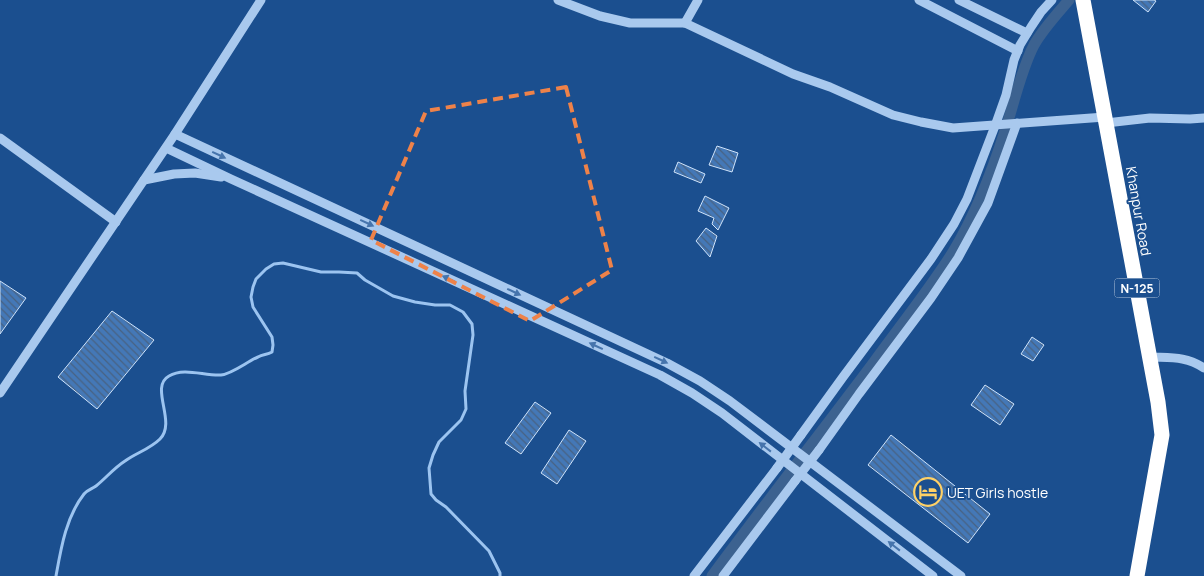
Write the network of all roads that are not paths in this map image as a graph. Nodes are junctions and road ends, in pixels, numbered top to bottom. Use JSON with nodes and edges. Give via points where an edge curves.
{"nodes":[{"id":1,"x":261,"y":0,"type":"edge"},
{"id":2,"x":558,"y":0,"type":"edge"},
{"id":3,"x":698,"y":0,"type":"edge"},
{"id":4,"x":919,"y":0,"type":"edge"},
{"id":5,"x":959,"y":0,"type":"edge"},
{"id":6,"x":1052,"y":0,"type":"edge"},
{"id":7,"x":1085,"y":2,"type":"edge"},
{"id":8,"x":685,"y":23,"type":"junction"},
{"id":9,"x":1027,"y":33,"type":"junction"},
{"id":10,"x":1018,"y":51,"type":"junction"},
{"id":11,"x":1204,"y":118,"type":"edge"},
{"id":12,"x":1106,"y":120,"type":"junction"},
{"id":13,"x":1015,"y":124,"type":"junction"},
{"id":14,"x":998,"y":125,"type":"junction"},
{"id":15,"x":175,"y":134,"type":"junction"},
{"id":16,"x":0,"y":138,"type":"edge"},
{"id":17,"x":166,"y":148,"type":"junction"},
{"id":18,"x":231,"y":179,"type":"junction"},
{"id":19,"x":144,"y":180,"type":"junction"},
{"id":20,"x":116,"y":222,"type":"junction"},
{"id":21,"x":1150,"y":357,"type":"junction"},
{"id":22,"x":1204,"y":368,"type":"edge"},
{"id":23,"x":0,"y":393,"type":"edge"},
{"id":24,"x":694,"y":576,"type":"edge"},
{"id":25,"x":723,"y":576,"type":"edge"},
{"id":26,"x":932,"y":576,"type":"edge"},
{"id":27,"x":961,"y":576,"type":"edge"},
{"id":28,"x":1137,"y":576,"type":"edge"}],
"edges":[{"from":1,"to":15,"type":"street"},
{"from":2,"to":8,"type":"street","via":[[630,23]]},
{"from":3,"to":8,"type":"street"},
{"from":4,"to":10,"type":"street"},
{"from":5,"to":9,"type":"street"},
{"from":6,"to":9,"type":"street"},
{"from":7,"to":12,"type":"highway","name":"Khanpur Road","number":"N-125"},
{"from":8,"to":14,"type":"street","via":[[793,74],[893,115],[953,128]]},
{"from":9,"to":10,"type":"street"},
{"from":10,"to":14,"type":"street"},
{"from":11,"to":12,"type":"street"},
{"from":12,"to":13,"type":"street"},
{"from":12,"to":21,"type":"highway","name":"Khanpur Road","number":"N-125"},
{"from":13,"to":14,"type":"street"},
{"from":13,"to":25,"type":"street","bridge":true,"via":[[988,203],[958,258]]},
{"from":14,"to":24,"type":"street","bridge":true,"via":[[967,199],[931,259]]},
{"from":15,"to":17,"type":"street"},
{"from":15,"to":27,"type":"street","one_way":true,"via":[[700,381]]},
{"from":16,"to":20,"type":"street"},
{"from":17,"to":18,"type":"street"},
{"from":17,"to":19,"type":"street"},
{"from":18,"to":19,"type":"street","via":[[188,173]]},
{"from":26,"to":18,"type":"street","one_way":true,"via":[[692,393],[660,375]]},
{"from":19,"to":20,"type":"street"},
{"from":20,"to":23,"type":"street"},
{"from":21,"to":22,"type":"street","via":[[1188,360]]},
{"from":21,"to":28,"type":"highway","name":"Khanpur Road","number":"N-125","via":[[1162,435]]}]}
